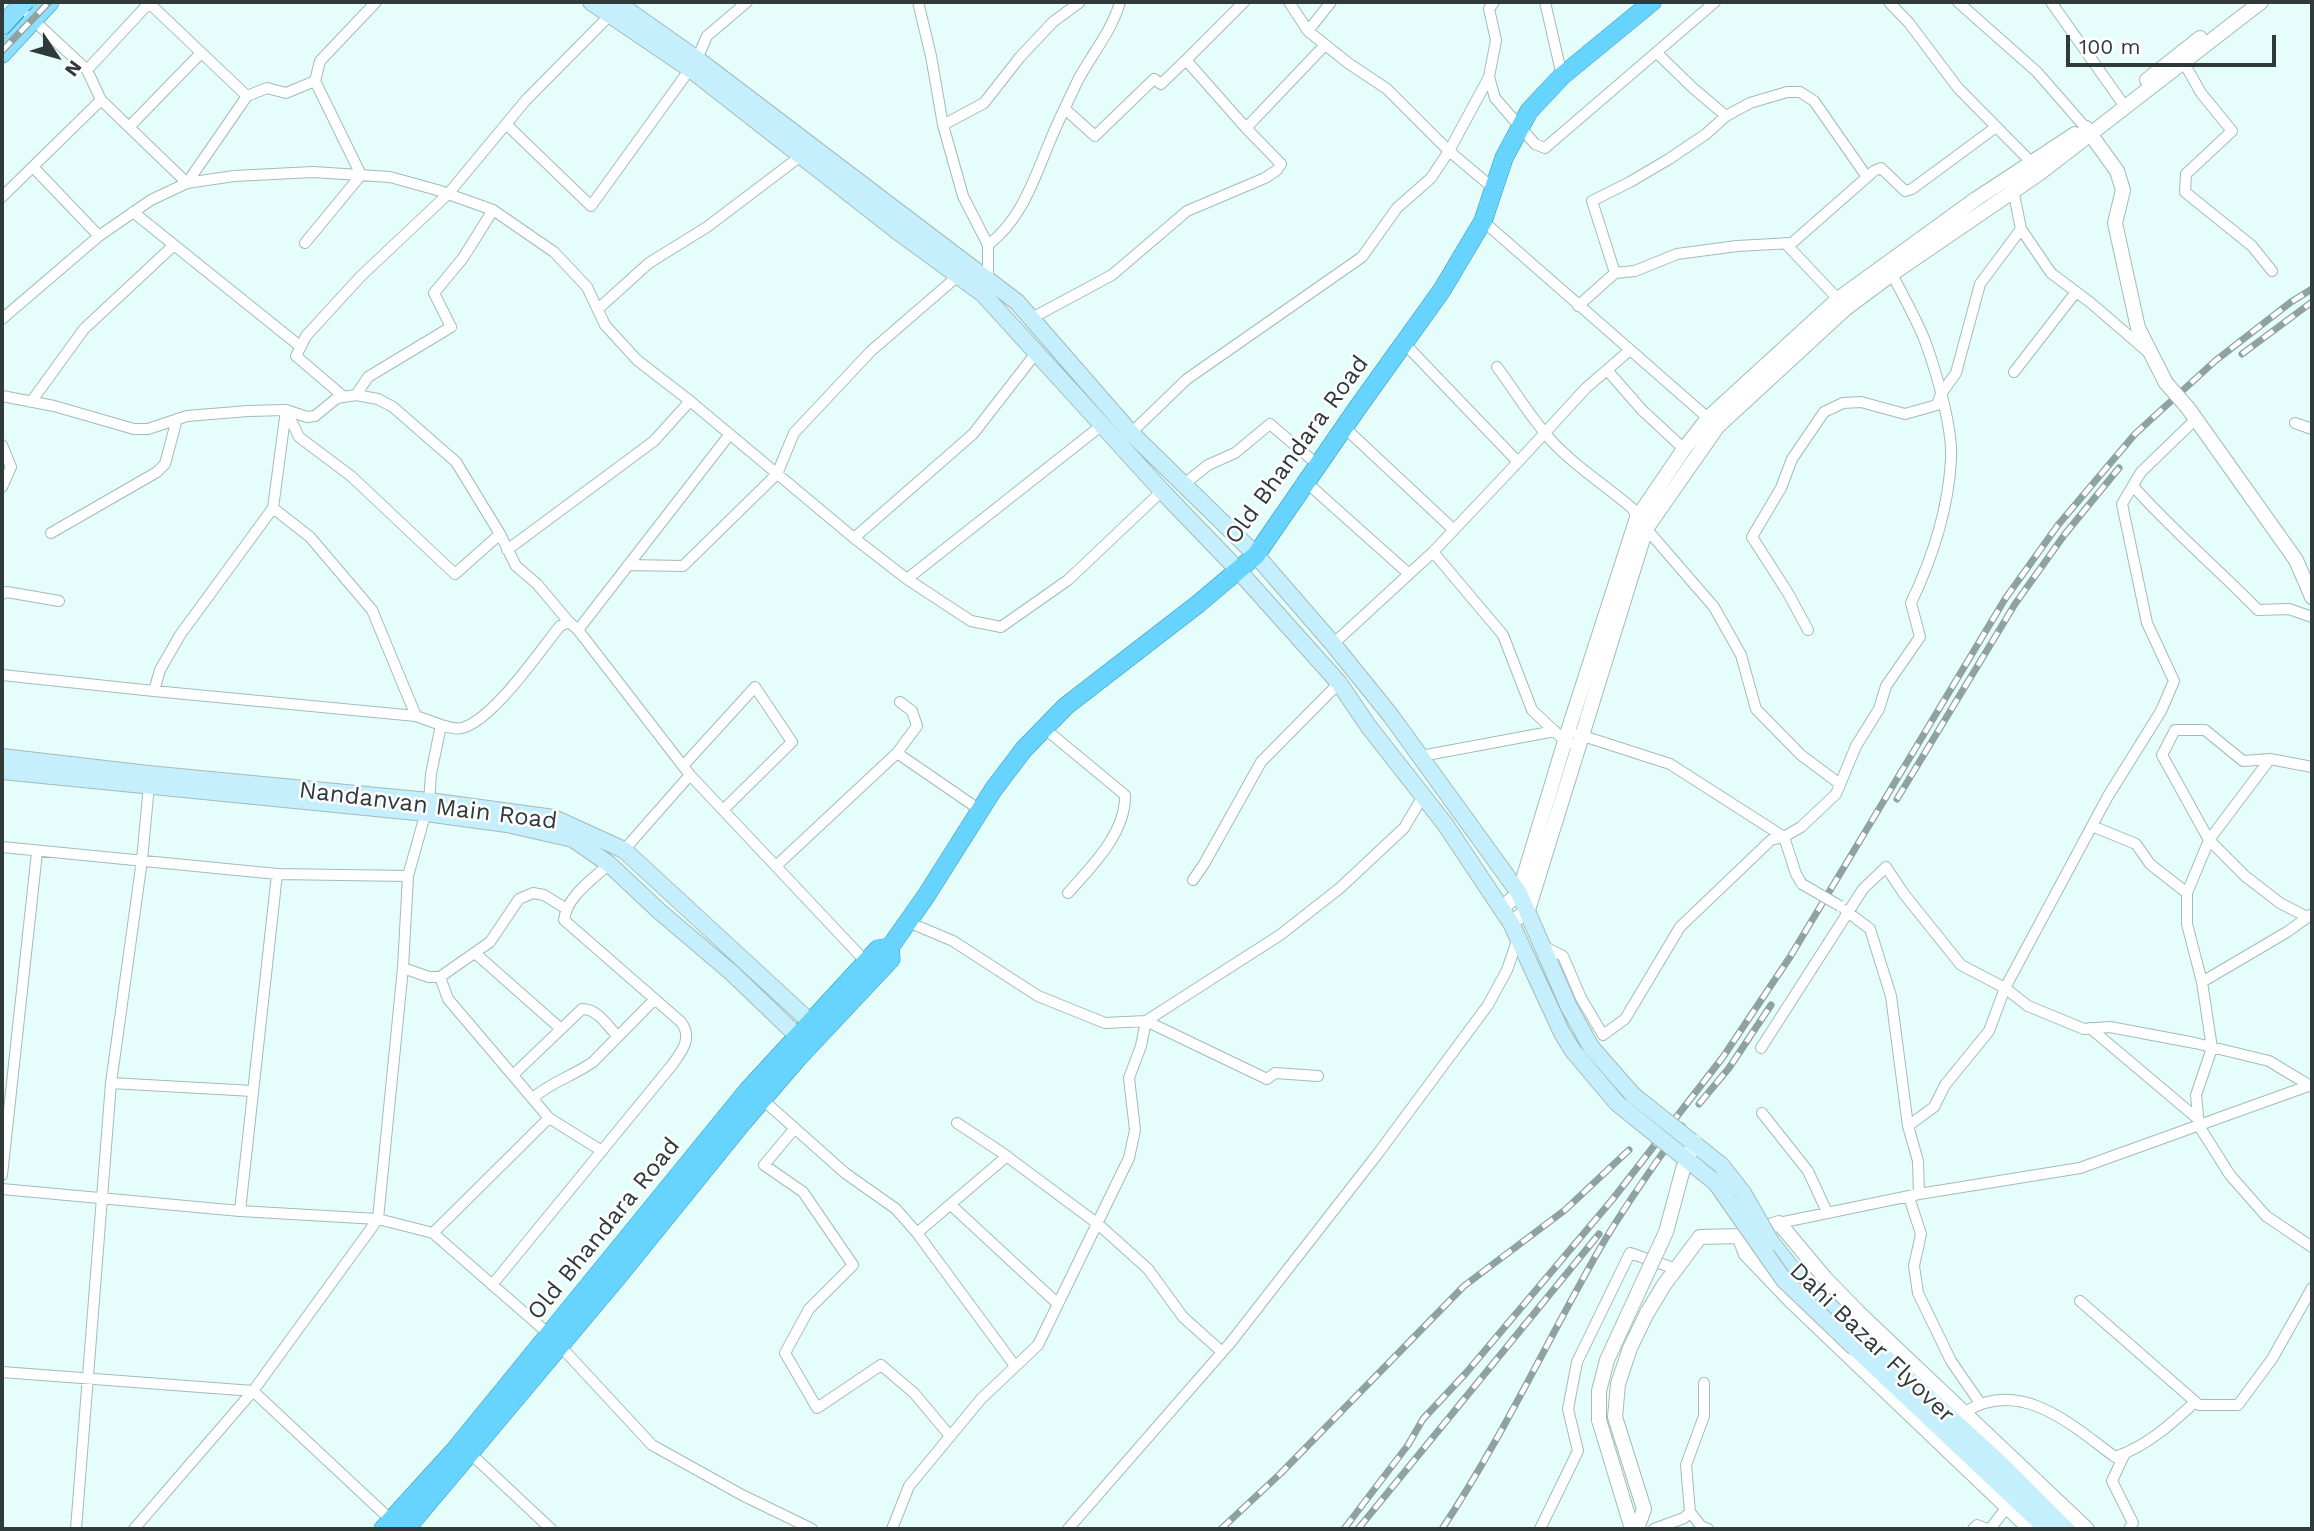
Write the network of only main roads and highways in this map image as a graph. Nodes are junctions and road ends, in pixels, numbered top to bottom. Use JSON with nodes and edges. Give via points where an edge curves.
{"nodes":[{"id":1,"x":50,"y":2,"type":"edge"},
{"id":2,"x":591,"y":2,"type":"edge"},
{"id":3,"x":1652,"y":2,"type":"edge"},
{"id":4,"x":19,"y":3,"type":"edge"},
{"id":5,"x":617,"y":6,"type":"edge"},
{"id":6,"x":2,"y":26,"type":"edge"},
{"id":7,"x":2,"y":54,"type":"edge"},
{"id":8,"x":693,"y":64,"type":"junction"},
{"id":9,"x":986,"y":286,"type":"junction"},
{"id":10,"x":1255,"y":555,"type":"junction"},
{"id":11,"x":1238,"y":570,"type":"junction"},
{"id":12,"x":2,"y":757,"type":"edge"},
{"id":13,"x":2,"y":771,"type":"edge"},
{"id":14,"x":427,"y":807,"type":"junction"},
{"id":15,"x":817,"y":1028,"type":"junction"},
{"id":16,"x":804,"y":1042,"type":"junction"},
{"id":17,"x":554,"y":1340,"type":"junction"},
{"id":18,"x":393,"y":1526,"type":"edge"},
{"id":19,"x":2047,"y":1529,"type":"edge"},
{"id":20,"x":2066,"y":1529,"type":"edge"}],
"edges":[{"from":1,"to":7,"type":"main road"},
{"from":2,"to":5,"type":"main road"},
{"from":3,"to":10,"type":"highway","name":"Old Bhandara Road","via":[[1562,76],[1529,111],[1504,158],[1483,222],[1443,290]]},
{"from":4,"to":6,"type":"main road"},
{"from":5,"to":8,"type":"main road"},
{"from":8,"to":9,"type":"main road"},
{"from":8,"to":9,"type":"main road","via":[[897,231],[959,275]]},
{"from":9,"to":10,"type":"main road","name":"Dahi Bazar Flyover","via":[[1032,318],[1131,433]]},
{"from":9,"to":11,"type":"main road","name":"Dahi Bazar Flyover","via":[[1036,353]]},
{"from":10,"to":11,"type":"highway","name":"Old Bhandara Road"},
{"from":10,"to":20,"type":"main road","name":"Dahi Bazar Flyover","bridge":true,"via":[[1421,756],[1519,893],[1591,1047],[1633,1095],[1721,1164],[1802,1281]]},
{"from":11,"to":15,"type":"highway","name":"Old Bhandara Road","via":[[1066,706],[1024,749],[890,947],[878,949],[872,968]]},
{"from":11,"to":19,"type":"main road","name":"Dahi Bazar Flyover","bridge":true,"via":[[1339,683],[1445,824],[1511,923],[1573,1051],[1617,1103],[1716,1183],[1784,1280]]},
{"from":12,"to":14,"type":"main road","name":"Nandanvan Main Road"},
{"from":13,"to":14,"type":"main road"},
{"from":14,"to":15,"type":"main road","name":"Nandanvan Main Road","via":[[554,818],[624,850]]},
{"from":14,"to":16,"type":"main road","via":[[573,839],[609,864],[732,972]]},
{"from":15,"to":16,"type":"highway","name":"Old Bhandara Road"},
{"from":16,"to":17,"type":"highway","via":[[763,1100]]},
{"from":16,"to":17,"type":"highway","name":"Old Bhandara Road","via":[[748,1090]]},
{"from":17,"to":18,"type":"highway","name":"Old Bhandara Road"},
{"from":17,"to":18,"type":"highway","via":[[470,1453]]}]}
